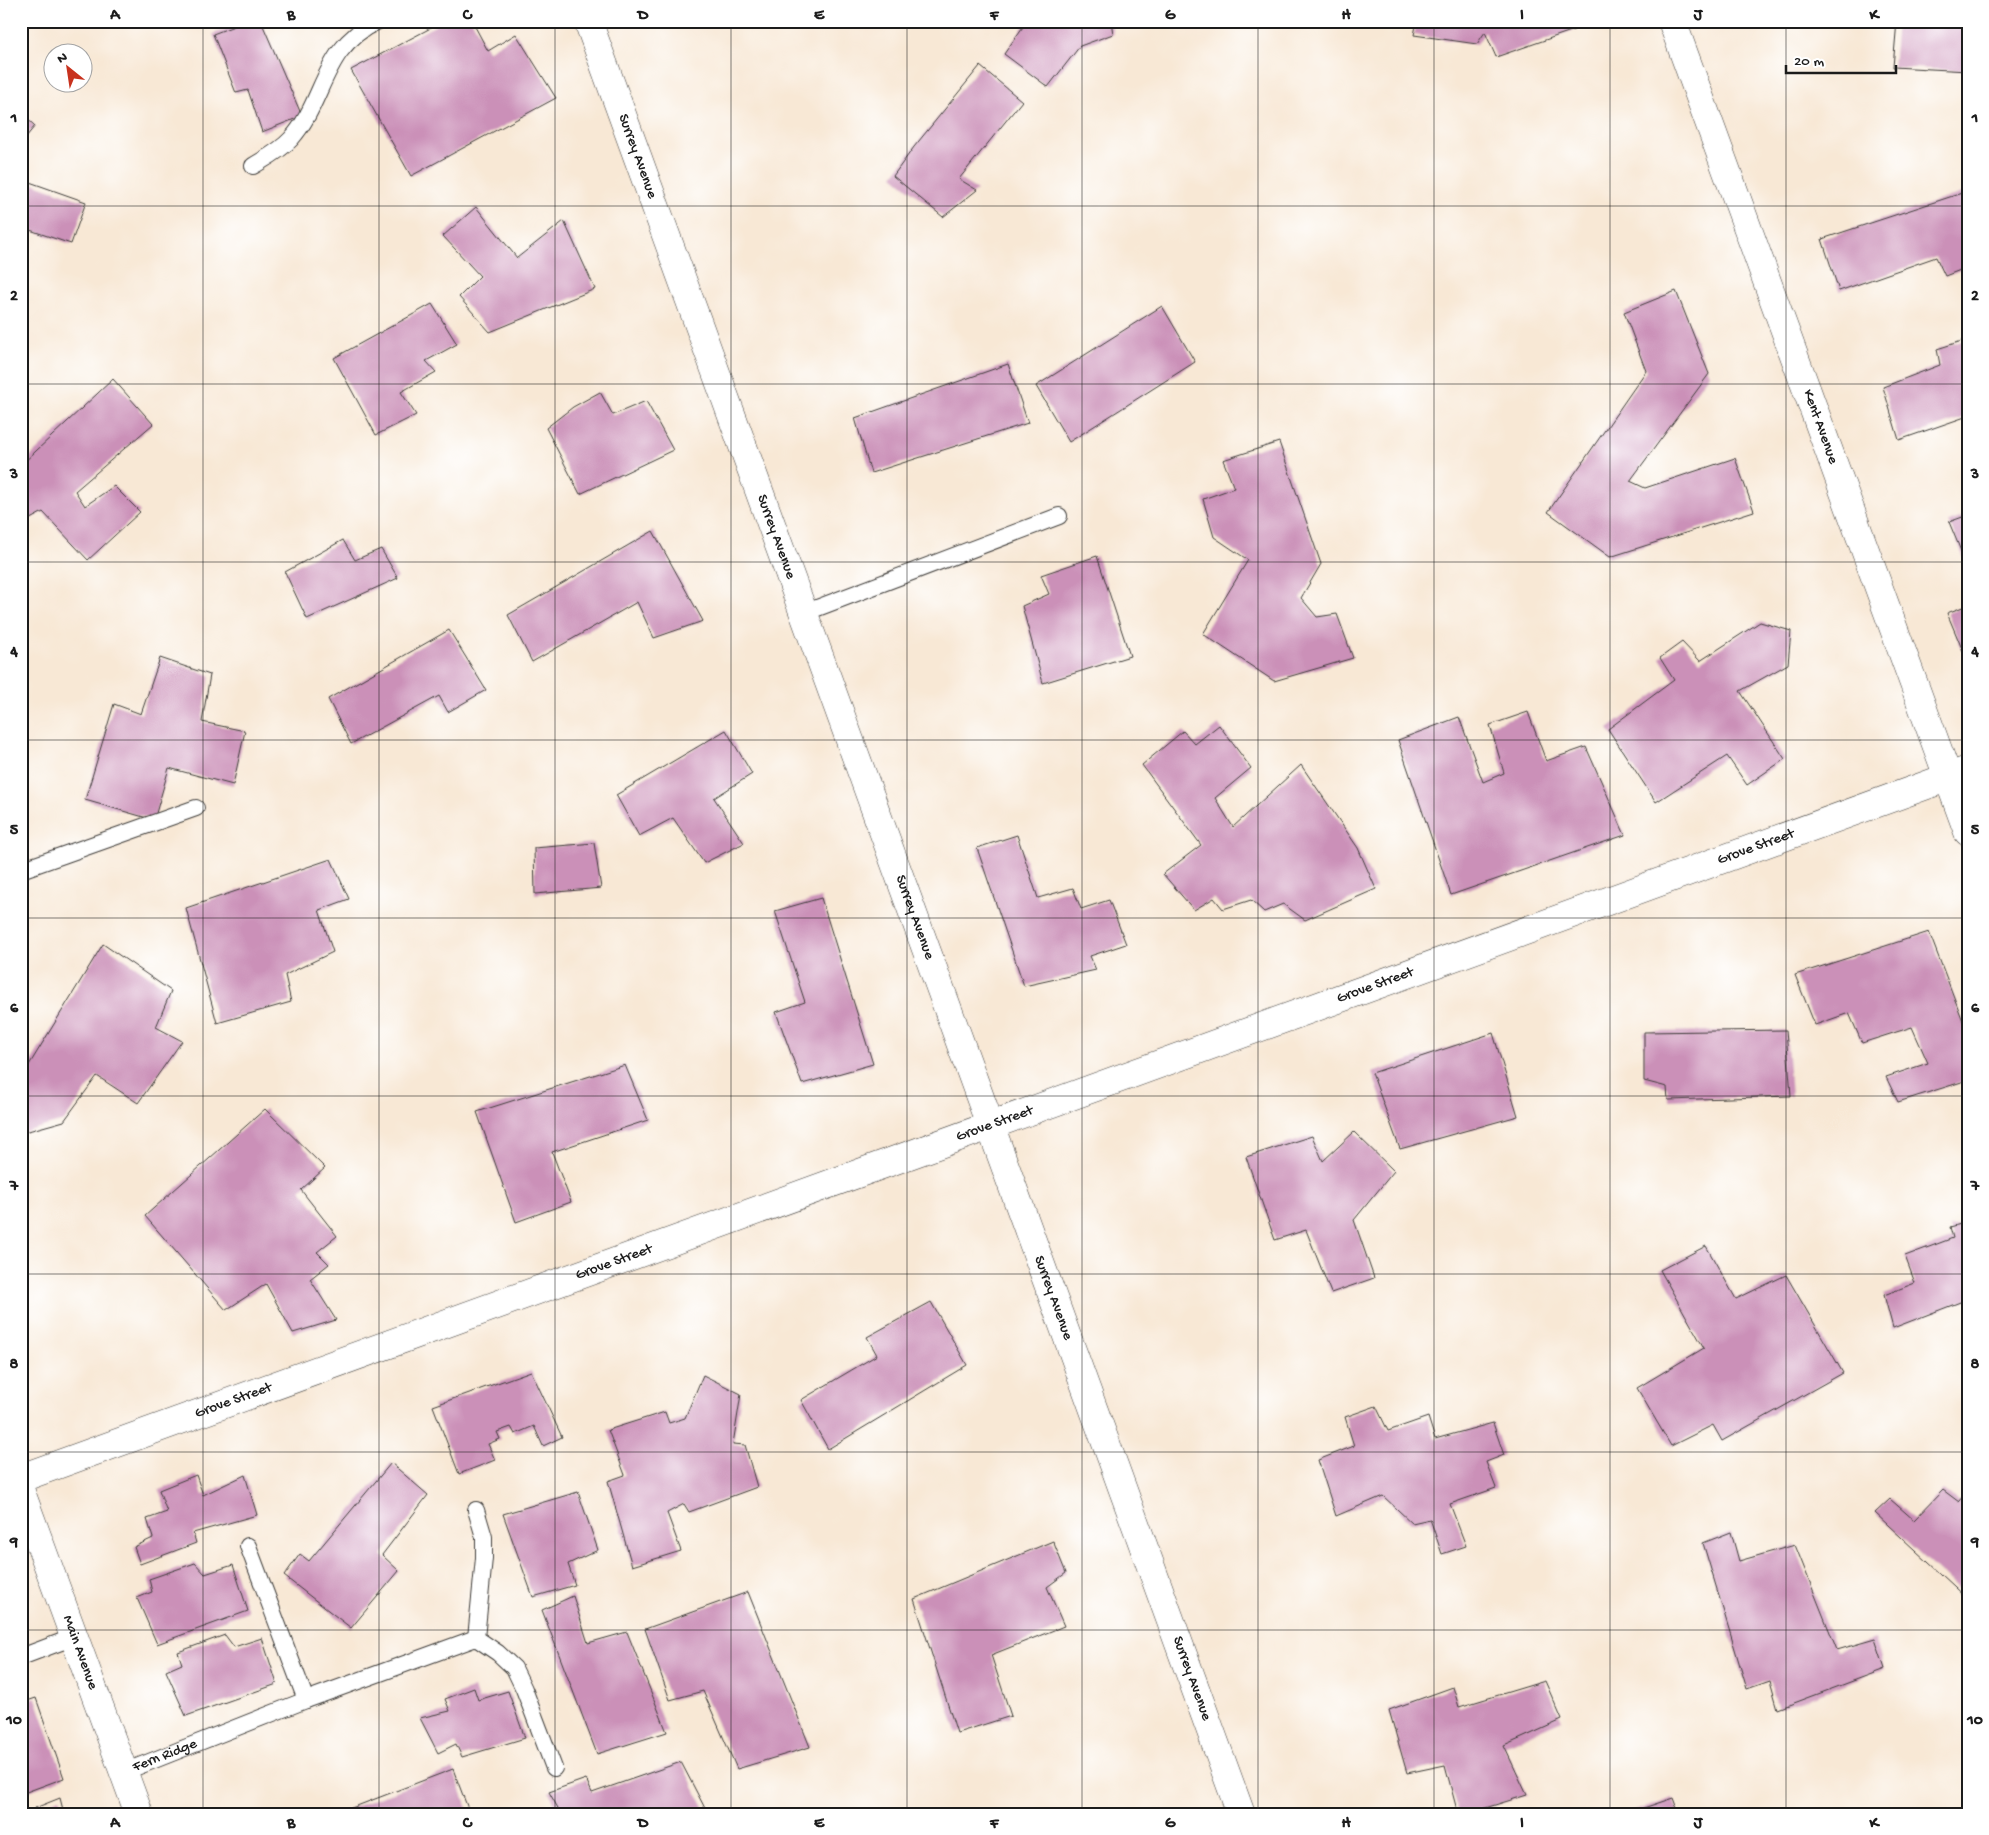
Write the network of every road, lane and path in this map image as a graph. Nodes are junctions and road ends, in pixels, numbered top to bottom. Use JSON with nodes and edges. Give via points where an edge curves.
{"nodes":[{"id":1,"x":378,"y":21,"type":"edge"},
{"id":2,"x":588,"y":21,"type":"edge"},
{"id":3,"x":1672,"y":21,"type":"edge"},
{"id":4,"x":253,"y":166,"type":"dead end"},
{"id":5,"x":1059,"y":516,"type":"dead end"},
{"id":6,"x":804,"y":614,"type":"junction"},
{"id":7,"x":1958,"y":774,"type":"edge"},
{"id":8,"x":196,"y":808,"type":"dead end"},
{"id":9,"x":1968,"y":832,"type":"edge"},
{"id":10,"x":21,"y":870,"type":"edge"},
{"id":11,"x":991,"y":1126,"type":"junction"},
{"id":12,"x":21,"y":1478,"type":"edge"},
{"id":13,"x":21,"y":1492,"type":"edge"},
{"id":14,"x":476,"y":1510,"type":"dead end"},
{"id":15,"x":248,"y":1546,"type":"dead end"},
{"id":16,"x":74,"y":1637,"type":"junction"},
{"id":17,"x":476,"y":1638,"type":"junction"},
{"id":18,"x":21,"y":1657,"type":"edge"},
{"id":19,"x":306,"y":1700,"type":"junction"},
{"id":20,"x":554,"y":1768,"type":"dead end"},
{"id":21,"x":124,"y":1772,"type":"junction"},
{"id":22,"x":139,"y":1814,"type":"edge"},
{"id":23,"x":1241,"y":1814,"type":"edge"}],
"edges":[{"from":1,"to":4,"type":"lane","via":[[348,42],[337,55],[306,118],[291,139],[280,150]]},
{"from":2,"to":6,"type":"street","name":"Surrey Avenue"},
{"from":3,"to":7,"type":"street","name":"Kent Avenue"},
{"from":5,"to":6,"type":"lane"},
{"from":6,"to":11,"type":"street","name":"Surrey Avenue"},
{"from":7,"to":9,"type":"street","name":"Kent Avenue"},
{"from":7,"to":11,"type":"street","name":"Grove Street"},
{"from":8,"to":10,"type":"lane"},
{"from":11,"to":12,"type":"street","name":"Grove Street"},
{"from":11,"to":23,"type":"street","name":"Surrey Avenue"},
{"from":13,"to":16,"type":"street","name":"Main Avenue"},
{"from":14,"to":17,"type":"lane","via":[[484,1537],[484,1558]]},
{"from":15,"to":19,"type":"lane"},
{"from":16,"to":18,"type":"lane"},
{"from":16,"to":21,"type":"street","name":"Main Avenue"},
{"from":17,"to":19,"type":"lane","name":"Fern Ridge"},
{"from":17,"to":20,"type":"lane","via":[[514,1668]]},
{"from":19,"to":21,"type":"lane","name":"Fern Ridge"},
{"from":21,"to":22,"type":"street","name":"Main Avenue"}]}
